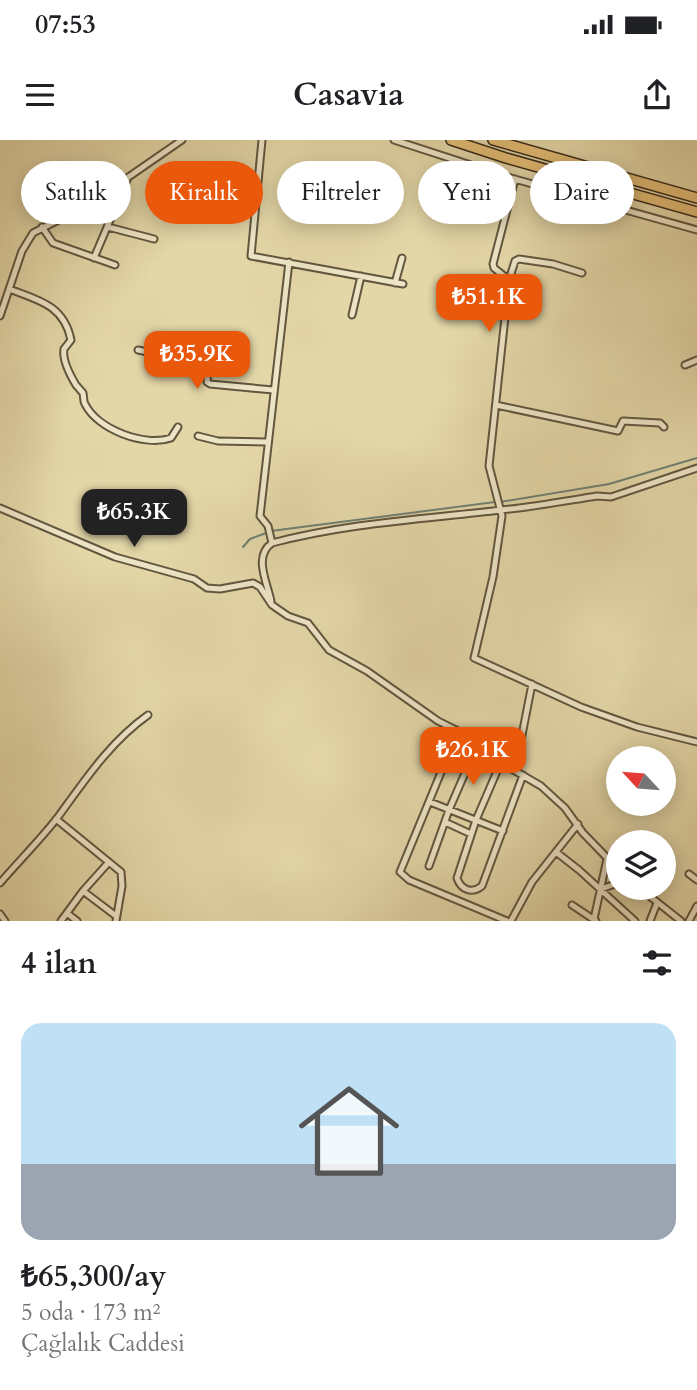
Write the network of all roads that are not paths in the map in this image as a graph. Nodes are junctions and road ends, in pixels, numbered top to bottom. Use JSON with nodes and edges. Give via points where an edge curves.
{"nodes":[{"id":1,"x":182,"y":140,"type":"edge"},
{"id":2,"x":262,"y":140,"type":"edge"},
{"id":3,"x":394,"y":140,"type":"edge"},
{"id":4,"x":451,"y":140,"type":"edge"},
{"id":5,"x":493,"y":140,"type":"edge"},
{"id":6,"x":459,"y":161,"type":"edge"},
{"id":7,"x":131,"y":175,"type":"edge"},
{"id":8,"x":516,"y":179,"type":"edge"},
{"id":9,"x":697,"y":198,"type":"edge"},
{"id":10,"x":697,"y":212,"type":"edge"},
{"id":11,"x":48,"y":224,"type":"edge"},
{"id":12,"x":109,"y":224,"type":"edge"},
{"id":13,"x":503,"y":224,"type":"edge"},
{"id":14,"x":42,"y":227,"type":"junction"},
{"id":15,"x":108,"y":227,"type":"junction"},
{"id":16,"x":697,"y":230,"type":"edge"},
{"id":17,"x":154,"y":239,"type":"dead end"},
{"id":18,"x":402,"y":257,"type":"dead end"},
{"id":19,"x":94,"y":258,"type":"junction"},
{"id":20,"x":289,"y":262,"type":"junction"},
{"id":21,"x":115,"y":265,"type":"dead end"},
{"id":22,"x":582,"y":273,"type":"dead end"},
{"id":23,"x":361,"y":276,"type":"junction"},
{"id":24,"x":509,"y":281,"type":"junction"},
{"id":25,"x":395,"y":283,"type":"junction"},
{"id":26,"x":403,"y":284,"type":"dead end"},
{"id":27,"x":9,"y":289,"type":"junction"},
{"id":28,"x":352,"y":315,"type":"dead end"},
{"id":29,"x":0,"y":316,"type":"edge"},
{"id":30,"x":138,"y":350,"type":"dead end"},
{"id":31,"x":697,"y":360,"type":"edge"},
{"id":32,"x":685,"y":365,"type":"dead end"},
{"id":33,"x":273,"y":390,"type":"junction"},
{"id":34,"x":496,"y":405,"type":"junction"},
{"id":35,"x":178,"y":427,"type":"dead end"},
{"id":36,"x":664,"y":427,"type":"dead end"},
{"id":37,"x":198,"y":436,"type":"dead end"},
{"id":38,"x":268,"y":442,"type":"junction"},
{"id":39,"x":697,"y":468,"type":"edge"},
{"id":40,"x":0,"y":508,"type":"edge"},
{"id":41,"x":500,"y":509,"type":"junction"},
{"id":42,"x":272,"y":540,"type":"junction"},
{"id":43,"x":272,"y":605,"type":"junction"},
{"id":44,"x":532,"y":684,"type":"junction"},
{"id":45,"x":148,"y":715,"type":"dead end"},
{"id":46,"x":458,"y":731,"type":"junction"},
{"id":47,"x":697,"y":742,"type":"edge"},
{"id":48,"x":478,"y":743,"type":"junction"},
{"id":49,"x":501,"y":762,"type":"junction"},
{"id":50,"x":515,"y":771,"type":"junction"},
{"id":51,"x":523,"y":775,"type":"junction"},
{"id":52,"x":430,"y":802,"type":"junction"},
{"id":53,"x":449,"y":810,"type":"junction"},
{"id":54,"x":56,"y":819,"type":"junction"},
{"id":55,"x":476,"y":820,"type":"junction"},
{"id":56,"x":445,"y":822,"type":"junction"},
{"id":57,"x":578,"y":824,"type":"junction"},
{"id":58,"x":503,"y":831,"type":"junction"},
{"id":59,"x":471,"y":834,"type":"junction"},
{"id":60,"x":556,"y":852,"type":"junction"},
{"id":61,"x":606,"y":858,"type":"edge"},
{"id":62,"x":109,"y":862,"type":"junction"},
{"id":63,"x":606,"y":864,"type":"edge"},
{"id":64,"x":429,"y":866,"type":"dead end"},
{"id":65,"x":690,"y":874,"type":"dead end"},
{"id":66,"x":697,"y":880,"type":"edge"},
{"id":67,"x":0,"y":883,"type":"edge"},
{"id":68,"x":606,"y":887,"type":"edge"},
{"id":69,"x":601,"y":889,"type":"junction"},
{"id":70,"x":83,"y":891,"type":"junction"},
{"id":71,"x":653,"y":900,"type":"edge"},
{"id":72,"x":657,"y":903,"type":"junction"},
{"id":73,"x":572,"y":905,"type":"dead end"},
{"id":74,"x":697,"y":906,"type":"edge"},
{"id":75,"x":0,"y":914,"type":"edge"},
{"id":76,"x":68,"y":914,"type":"junction"},
{"id":77,"x":116,"y":919,"type":"edge"},
{"id":78,"x":595,"y":920,"type":"edge"},
{"id":79,"x":5,"y":921,"type":"edge"},
{"id":80,"x":61,"y":921,"type":"edge"},
{"id":81,"x":77,"y":921,"type":"edge"},
{"id":82,"x":509,"y":921,"type":"edge"},
{"id":83,"x":635,"y":921,"type":"edge"},
{"id":84,"x":650,"y":921,"type":"edge"},
{"id":85,"x":681,"y":921,"type":"edge"},
{"id":86,"x":689,"y":921,"type":"edge"}],
"edges":[{"from":1,"to":7,"type":"street"},
{"from":2,"to":20,"type":"street","via":[[249,254]]},
{"from":3,"to":6,"type":"street"},
{"from":4,"to":10,"type":"highway"},
{"from":5,"to":9,"type":"highway"},
{"from":8,"to":16,"type":"street"},
{"from":11,"to":14,"type":"street"},
{"from":12,"to":15,"type":"street"},
{"from":13,"to":24,"type":"street","via":[[493,264]]},
{"from":14,"to":19,"type":"street","via":[[53,243]]},
{"from":14,"to":27,"type":"street","via":[[27,240]]},
{"from":15,"to":17,"type":"street"},
{"from":15,"to":19,"type":"street"},
{"from":18,"to":25,"type":"street"},
{"from":19,"to":21,"type":"street"},
{"from":20,"to":23,"type":"street"},
{"from":20,"to":33,"type":"street"},
{"from":22,"to":24,"type":"street","via":[[519,259]]},
{"from":23,"to":25,"type":"street"},
{"from":23,"to":28,"type":"street"},
{"from":24,"to":34,"type":"street"},
{"from":25,"to":26,"type":"street"},
{"from":27,"to":29,"type":"street"},
{"from":27,"to":35,"type":"street","via":[[52,306],[64,322],[71,340],[64,349],[66,363],[85,405],[99,420],[141,441],[171,438]]},
{"from":30,"to":33,"type":"street","via":[[202,363],[208,367],[210,384]]},
{"from":31,"to":32,"type":"street"},
{"from":33,"to":38,"type":"street"},
{"from":34,"to":36,"type":"street","via":[[618,431],[623,421]]},
{"from":34,"to":41,"type":"street","via":[[489,466]]},
{"from":37,"to":38,"type":"street","via":[[218,442]]},
{"from":38,"to":42,"type":"street","via":[[260,516]]},
{"from":39,"to":41,"type":"street","via":[[611,497]]},
{"from":40,"to":43,"type":"street","via":[[115,557],[194,579],[207,588],[253,583]]},
{"from":41,"to":42,"type":"street"},
{"from":41,"to":44,"type":"street","via":[[492,577],[474,658]]},
{"from":42,"to":43,"type":"street","via":[[261,556]]},
{"from":43,"to":46,"type":"street","via":[[308,623],[329,650]]},
{"from":44,"to":47,"type":"street","via":[[637,727]]},
{"from":44,"to":50,"type":"street"},
{"from":45,"to":54,"type":"street","via":[[120,736]]},
{"from":46,"to":48,"type":"street"},
{"from":46,"to":52,"type":"street"},
{"from":48,"to":49,"type":"street"},
{"from":48,"to":53,"type":"street"},
{"from":49,"to":50,"type":"street"},
{"from":49,"to":55,"type":"street"},
{"from":50,"to":51,"type":"street"},
{"from":51,"to":57,"type":"street","via":[[550,793]]},
{"from":51,"to":58,"type":"street"},
{"from":52,"to":53,"type":"street"},
{"from":52,"to":82,"type":"street","via":[[400,872]]},
{"from":53,"to":55,"type":"street"},
{"from":53,"to":56,"type":"street"},
{"from":54,"to":62,"type":"street"},
{"from":54,"to":67,"type":"street"},
{"from":55,"to":58,"type":"street"},
{"from":55,"to":59,"type":"street"},
{"from":56,"to":59,"type":"street"},
{"from":56,"to":64,"type":"street"},
{"from":57,"to":60,"type":"street"},
{"from":57,"to":61,"type":"street"},
{"from":58,"to":59,"type":"street","via":[[476,891],[461,886],[457,878]]},
{"from":60,"to":69,"type":"street"},
{"from":60,"to":82,"type":"street"},
{"from":62,"to":70,"type":"street"},
{"from":62,"to":77,"type":"street","via":[[121,872]]},
{"from":63,"to":69,"type":"street"},
{"from":65,"to":66,"type":"street"},
{"from":68,"to":69,"type":"street"},
{"from":69,"to":78,"type":"street"},
{"from":69,"to":83,"type":"street"},
{"from":70,"to":76,"type":"street"},
{"from":70,"to":77,"type":"street"},
{"from":71,"to":72,"type":"street"},
{"from":72,"to":84,"type":"street"},
{"from":72,"to":85,"type":"street"},
{"from":73,"to":78,"type":"street"},
{"from":74,"to":86,"type":"street"},
{"from":75,"to":79,"type":"street"},
{"from":76,"to":80,"type":"street"},
{"from":76,"to":81,"type":"street"}]}
